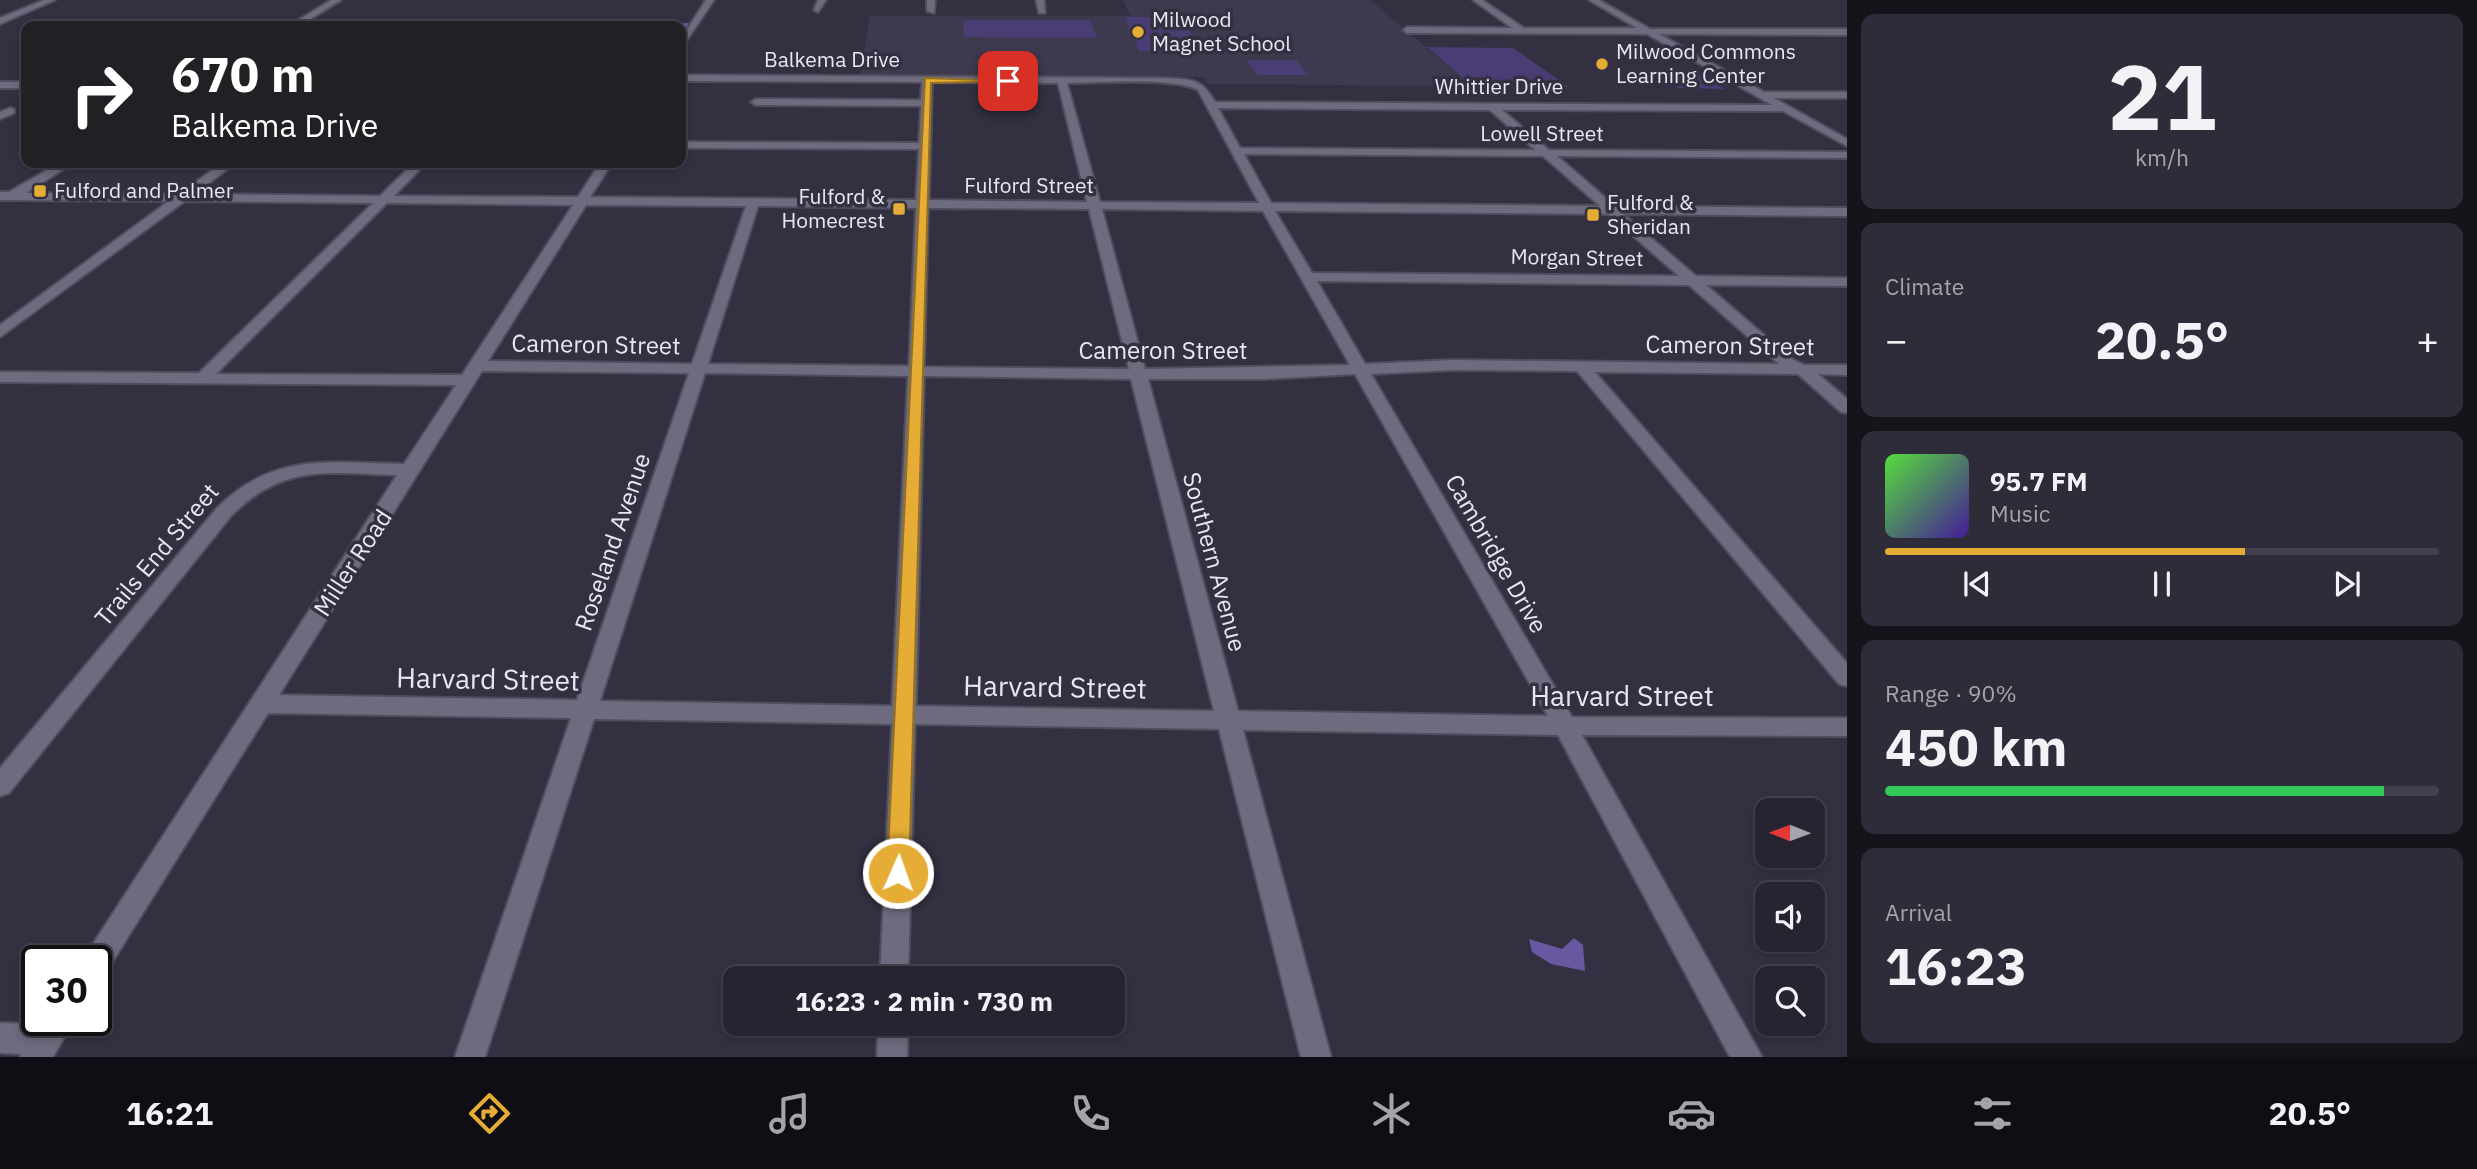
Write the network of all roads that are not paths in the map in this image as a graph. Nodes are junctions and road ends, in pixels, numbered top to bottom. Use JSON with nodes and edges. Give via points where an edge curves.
{"nodes":[{"id":1,"x":51,"y":0,"type":"edge"},
{"id":2,"x":337,"y":0,"type":"edge"},
{"id":3,"x":710,"y":0,"type":"edge"},
{"id":4,"x":822,"y":0,"type":"edge"},
{"id":5,"x":931,"y":0,"type":"edge"},
{"id":6,"x":1040,"y":0,"type":"edge"},
{"id":7,"x":1477,"y":0,"type":"edge"},
{"id":8,"x":1594,"y":0,"type":"edge"},
{"id":9,"x":818,"y":10,"type":"dead end"},
{"id":10,"x":931,"y":11,"type":"dead end"},
{"id":11,"x":1042,"y":11,"type":"dead end"},
{"id":12,"x":0,"y":21,"type":"edge"},
{"id":13,"x":301,"y":21,"type":"edge"},
{"id":14,"x":1407,"y":30,"type":"dead end"},
{"id":15,"x":1521,"y":30,"type":"junction"},
{"id":16,"x":1649,"y":31,"type":"junction"},
{"id":17,"x":1847,"y":32,"type":"edge"},
{"id":18,"x":686,"y":38,"type":"edge"},
{"id":19,"x":686,"y":78,"type":"edge"},
{"id":20,"x":927,"y":80,"type":"junction"},
{"id":21,"x":1062,"y":81,"type":"junction"},
{"id":22,"x":1192,"y":83,"type":"joint"},
{"id":23,"x":0,"y":85,"type":"edge"},
{"id":24,"x":21,"y":85,"type":"edge"},
{"id":25,"x":1763,"y":95,"type":"junction"},
{"id":26,"x":1847,"y":95,"type":"edge"},
{"id":27,"x":756,"y":102,"type":"dead end"},
{"id":28,"x":926,"y":103,"type":"junction"},
{"id":29,"x":1211,"y":105,"type":"junction"},
{"id":30,"x":1492,"y":106,"type":"junction"},
{"id":31,"x":1786,"y":108,"type":"junction"},
{"id":32,"x":1847,"y":143,"type":"edge"},
{"id":33,"x":686,"y":145,"type":"edge"},
{"id":34,"x":924,"y":146,"type":"junction"},
{"id":35,"x":1237,"y":151,"type":"junction"},
{"id":36,"x":1545,"y":153,"type":"junction"},
{"id":37,"x":1847,"y":155,"type":"edge"},
{"id":38,"x":58,"y":168,"type":"edge"},
{"id":39,"x":222,"y":168,"type":"edge"},
{"id":40,"x":415,"y":168,"type":"edge"},
{"id":41,"x":603,"y":168,"type":"edge"},
{"id":42,"x":183,"y":196,"type":"junction"},
{"id":43,"x":4,"y":198,"type":"edge"},
{"id":44,"x":383,"y":199,"type":"junction"},
{"id":45,"x":582,"y":201,"type":"junction"},
{"id":46,"x":753,"y":204,"type":"junction"},
{"id":47,"x":923,"y":205,"type":"junction"},
{"id":48,"x":1092,"y":206,"type":"junction"},
{"id":49,"x":1267,"y":207,"type":"junction"},
{"id":50,"x":1611,"y":210,"type":"junction"},
{"id":51,"x":1847,"y":212,"type":"edge"},
{"id":52,"x":1307,"y":277,"type":"junction"},
{"id":53,"x":1692,"y":280,"type":"junction"},
{"id":54,"x":1847,"y":282,"type":"edge"},
{"id":55,"x":0,"y":332,"type":"edge"},
{"id":56,"x":1583,"y":368,"type":"junction"},
{"id":57,"x":699,"y":370,"type":"junction"},
{"id":58,"x":1361,"y":370,"type":"junction"},
{"id":59,"x":1803,"y":370,"type":"junction"},
{"id":60,"x":1847,"y":370,"type":"edge"},
{"id":61,"x":474,"y":373,"type":"junction"},
{"id":62,"x":917,"y":373,"type":"junction"},
{"id":63,"x":1137,"y":374,"type":"junction"},
{"id":64,"x":0,"y":377,"type":"edge"},
{"id":65,"x":202,"y":379,"type":"junction"},
{"id":66,"x":1847,"y":408,"type":"edge"},
{"id":67,"x":413,"y":470,"type":"junction"},
{"id":68,"x":1847,"y":678,"type":"edge"},
{"id":69,"x":262,"y":704,"type":"junction"},
{"id":70,"x":584,"y":710,"type":"junction"},
{"id":71,"x":902,"y":715,"type":"junction"},
{"id":72,"x":1229,"y":719,"type":"junction"},
{"id":73,"x":1565,"y":726,"type":"junction"},
{"id":74,"x":1847,"y":727,"type":"edge"},
{"id":75,"x":0,"y":786,"type":"edge"},
{"id":76,"x":107,"y":945,"type":"edge"},
{"id":77,"x":894,"y":966,"type":"edge"},
{"id":78,"x":893,"y":1036,"type":"edge"},
{"id":79,"x":0,"y":1038,"type":"edge"},
{"id":80,"x":47,"y":1039,"type":"edge"},
{"id":81,"x":470,"y":1057,"type":"edge"},
{"id":82,"x":892,"y":1057,"type":"edge"},
{"id":83,"x":1316,"y":1057,"type":"edge"},
{"id":84,"x":1747,"y":1057,"type":"edge"}],
"edges":[{"from":1,"to":12,"type":"street"},
{"from":2,"to":13,"type":"street"},
{"from":3,"to":18,"type":"street"},
{"from":4,"to":9,"type":"street"},
{"from":5,"to":10,"type":"street"},
{"from":6,"to":11,"type":"street"},
{"from":7,"to":15,"type":"street"},
{"from":8,"to":16,"type":"street"},
{"from":14,"to":15,"type":"street"},
{"from":15,"to":16,"type":"street"},
{"from":16,"to":17,"type":"street"},
{"from":16,"to":25,"type":"street"},
{"from":19,"to":20,"type":"street","name":"Balkema Drive"},
{"from":20,"to":21,"type":"street","name":"Balkema Drive"},
{"from":20,"to":28,"type":"street"},
{"from":21,"to":22,"type":"street","name":"Balkema Drive"},
{"from":21,"to":48,"type":"street","name":"Southern Avenue"},
{"from":22,"to":29,"type":"street","name":"Cambridge Drive","via":[[1202,88]]},
{"from":23,"to":24,"type":"street"},
{"from":25,"to":26,"type":"street"},
{"from":25,"to":31,"type":"street"},
{"from":27,"to":28,"type":"street"},
{"from":28,"to":34,"type":"street"},
{"from":29,"to":30,"type":"street","name":"Whittier Drive"},
{"from":29,"to":35,"type":"street","name":"Cambridge Drive"},
{"from":30,"to":31,"type":"street","name":"Whittier Drive"},
{"from":30,"to":36,"type":"street"},
{"from":31,"to":32,"type":"street"},
{"from":33,"to":34,"type":"street"},
{"from":34,"to":47,"type":"street"},
{"from":35,"to":36,"type":"street","name":"Lowell Street"},
{"from":35,"to":49,"type":"street","name":"Cambridge Drive"},
{"from":36,"to":37,"type":"street","name":"Lowell Street"},
{"from":36,"to":50,"type":"street"},
{"from":38,"to":43,"type":"street"},
{"from":39,"to":42,"type":"street"},
{"from":40,"to":44,"type":"street"},
{"from":41,"to":45,"type":"street","name":"Miller Road"},
{"from":42,"to":43,"type":"street","name":"Fulford Street"},
{"from":42,"to":44,"type":"street","name":"Fulford Street"},
{"from":42,"to":55,"type":"street"},
{"from":44,"to":45,"type":"street","name":"Fulford Street"},
{"from":44,"to":65,"type":"street"},
{"from":45,"to":46,"type":"street","name":"Fulford Street"},
{"from":45,"to":61,"type":"street","name":"Miller Road"},
{"from":46,"to":47,"type":"street","name":"Fulford Street"},
{"from":46,"to":57,"type":"street","name":"Roseland Avenue"},
{"from":47,"to":48,"type":"street","name":"Fulford Street"},
{"from":47,"to":62,"type":"street"},
{"from":48,"to":49,"type":"street","name":"Fulford Street"},
{"from":48,"to":63,"type":"street","name":"Southern Avenue"},
{"from":49,"to":50,"type":"street","name":"Fulford Street"},
{"from":49,"to":52,"type":"street","name":"Cambridge Drive"},
{"from":50,"to":51,"type":"street","name":"Fulford Street"},
{"from":50,"to":53,"type":"street"},
{"from":52,"to":53,"type":"street","name":"Morgan Street"},
{"from":52,"to":58,"type":"street","name":"Cambridge Drive"},
{"from":53,"to":54,"type":"street","name":"Morgan Street"},
{"from":53,"to":59,"type":"street","via":[[1786,362]]},
{"from":56,"to":58,"type":"street","name":"Cameron Street","via":[[1454,365]]},
{"from":56,"to":59,"type":"street","name":"Cameron Street"},
{"from":56,"to":68,"type":"street"},
{"from":57,"to":61,"type":"street","name":"Cameron Street"},
{"from":57,"to":62,"type":"street","name":"Cameron Street"},
{"from":57,"to":70,"type":"street","name":"Roseland Avenue"},
{"from":58,"to":63,"type":"street","name":"Cameron Street"},
{"from":58,"to":73,"type":"street","name":"Cambridge Drive"},
{"from":59,"to":60,"type":"street","name":"Cameron Street"},
{"from":59,"to":66,"type":"street"},
{"from":61,"to":65,"type":"street","name":"Cameron Street"},
{"from":61,"to":67,"type":"street","name":"Miller Road"},
{"from":62,"to":63,"type":"street","name":"Cameron Street"},
{"from":62,"to":71,"type":"street"},
{"from":63,"to":72,"type":"street","name":"Southern Avenue"},
{"from":64,"to":65,"type":"street","name":"Cameron Street"},
{"from":67,"to":69,"type":"street","name":"Miller Road"},
{"from":67,"to":75,"type":"street","name":"Trails End Street","via":[[309,469],[278,475],[249,488],[224,512]]},
{"from":69,"to":70,"type":"street","name":"Harvard Street"},
{"from":69,"to":76,"type":"street","name":"Miller Road"},
{"from":70,"to":71,"type":"street","name":"Harvard Street"},
{"from":70,"to":81,"type":"street","name":"Roseland Avenue"},
{"from":71,"to":72,"type":"street","name":"Harvard Street"},
{"from":71,"to":77,"type":"street"},
{"from":72,"to":73,"type":"street","name":"Harvard Street"},
{"from":72,"to":83,"type":"street","name":"Southern Avenue"},
{"from":73,"to":74,"type":"street","name":"Harvard Street"},
{"from":73,"to":84,"type":"street","name":"Cambridge Drive"},
{"from":78,"to":82,"type":"street"},
{"from":79,"to":80,"type":"street"}]}
